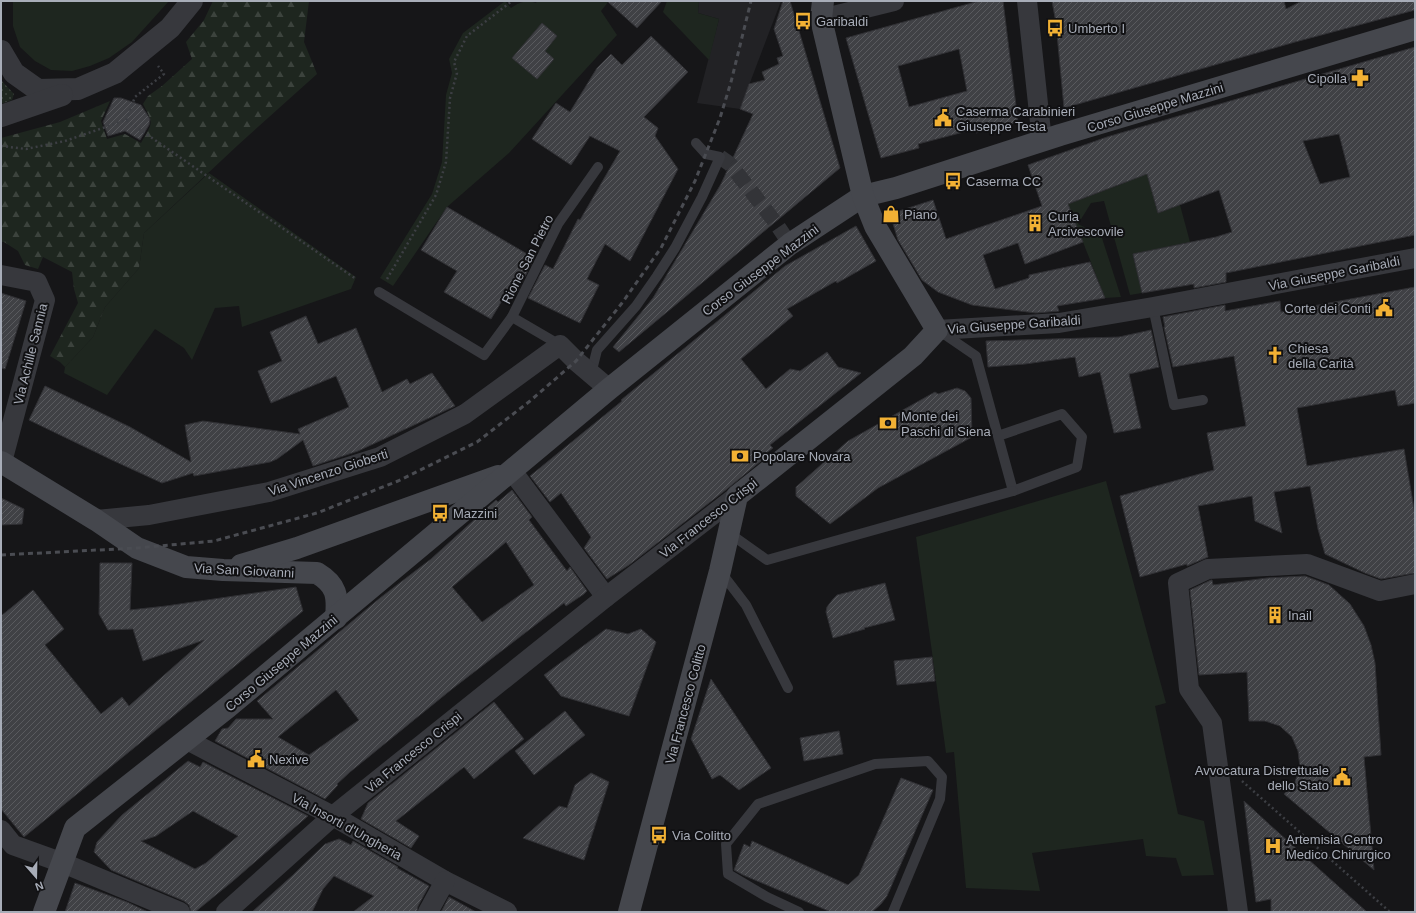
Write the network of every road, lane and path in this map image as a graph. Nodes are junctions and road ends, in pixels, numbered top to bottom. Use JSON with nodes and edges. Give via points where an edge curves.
{"nodes":[{"id":1,"x":192,"y":1,"type":"edge"},
{"id":2,"x":512,"y":1,"type":"edge"},
{"id":3,"x":894,"y":1,"type":"edge"},
{"id":4,"x":1028,"y":1,"type":"edge"},
{"id":5,"x":822,"y":10,"type":"edge"},
{"id":6,"x":1415,"y":29,"type":"edge"},
{"id":7,"x":145,"y":50,"type":"junction"},
{"id":8,"x":1,"y":51,"type":"edge"},
{"id":9,"x":78,"y":89,"type":"junction"},
{"id":10,"x":1,"y":116,"type":"edge"},
{"id":11,"x":126,"y":120,"type":"junction"},
{"id":12,"x":1042,"y":141,"type":"junction"},
{"id":13,"x":696,"y":144,"type":"dead end"},
{"id":14,"x":1,"y":146,"type":"edge"},
{"id":15,"x":598,"y":167,"type":"dead end"},
{"id":16,"x":863,"y":196,"type":"junction"},
{"id":17,"x":1415,"y":258,"type":"edge"},
{"id":18,"x":1,"y":275,"type":"edge"},
{"id":19,"x":356,"y":279,"type":"dead end"},
{"id":20,"x":379,"y":292,"type":"joint"},
{"id":21,"x":1153,"y":307,"type":"junction"},
{"id":22,"x":512,"y":317,"type":"junction"},
{"id":23,"x":937,"y":330,"type":"junction"},
{"id":24,"x":560,"y":345,"type":"junction"},
{"id":25,"x":591,"y":374,"type":"junction"},
{"id":26,"x":609,"y":389,"type":"junction"},
{"id":27,"x":1203,"y":400,"type":"dead end"},
{"id":28,"x":998,"y":436,"type":"junction"},
{"id":29,"x":2,"y":462,"type":"edge"},
{"id":30,"x":512,"y":471,"type":"junction"},
{"id":31,"x":1013,"y":491,"type":"junction"},
{"id":32,"x":737,"y":496,"type":"junction"},
{"id":33,"x":96,"y":520,"type":"junction"},
{"id":34,"x":728,"y":533,"type":"junction"},
{"id":35,"x":223,"y":570,"type":"junction"},
{"id":36,"x":720,"y":571,"type":"junction"},
{"id":37,"x":1415,"y":584,"type":"edge"},
{"id":38,"x":606,"y":597,"type":"junction"},
{"id":39,"x":336,"y":618,"type":"junction"},
{"id":40,"x":788,"y":688,"type":"dead end"},
{"id":41,"x":187,"y":740,"type":"junction"},
{"id":42,"x":1217,"y":759,"type":"junction"},
{"id":43,"x":333,"y":816,"type":"junction"},
{"id":44,"x":5,"y":841,"type":"edge"},
{"id":45,"x":62,"y":863,"type":"junction"},
{"id":46,"x":445,"y":881,"type":"junction"},
{"id":47,"x":44,"y":912,"type":"edge"},
{"id":48,"x":180,"y":912,"type":"edge"},
{"id":49,"x":226,"y":912,"type":"edge"},
{"id":50,"x":428,"y":912,"type":"edge"},
{"id":51,"x":507,"y":912,"type":"edge"},
{"id":52,"x":629,"y":912,"type":"edge"},
{"id":53,"x":799,"y":912,"type":"edge"},
{"id":54,"x":893,"y":912,"type":"edge"},
{"id":55,"x":1238,"y":912,"type":"edge"},
{"id":56,"x":1390,"y":912,"type":"edge"}],
"edges":[{"from":1,"to":7,"type":"street","via":[[170,28]]},
{"from":2,"to":20,"type":"path","via":[[467,36],[454,62],[457,73],[450,98],[446,162],[436,195]]},
{"from":3,"to":5,"type":"street"},
{"from":4,"to":12,"type":"street"},
{"from":5,"to":16,"type":"main road","name":"Via Giuseppe Garibaldi"},
{"from":6,"to":12,"type":"main road","name":"Corso Giuseppe Mazzini"},
{"from":7,"to":9,"type":"street","via":[[115,73]]},
{"from":7,"to":11,"type":"path","via":[[164,74],[135,97]]},
{"from":8,"to":9,"type":"street","via":[[14,73],[38,90]]},
{"from":9,"to":10,"type":"street"},
{"from":11,"to":14,"type":"path","via":[[65,141],[26,150]]},
{"from":11,"to":19,"type":"path"},
{"from":12,"to":16,"type":"main road","name":"Corso Giuseppe Mazzini","via":[[896,188]]},
{"from":13,"to":25,"type":"lane","via":[[706,154],[720,158],[688,226],[636,306],[597,350]]},
{"from":15,"to":22,"type":"lane","name":"Rione San Pietro","via":[[558,224]]},
{"from":16,"to":23,"type":"main road","name":"Via Giuseppe Garibaldi","via":[[875,226]]},
{"from":16,"to":26,"type":"main road","name":"Corso Giuseppe Mazzini","via":[[790,244]]},
{"from":17,"to":21,"type":"street","name":"Via Giuseppe Garibaldi"},
{"from":18,"to":29,"type":"street","name":"Via Achille Sannia","via":[[37,282],[45,300]]},
{"from":20,"to":22,"type":"lane","via":[[484,355]]},
{"from":21,"to":23,"type":"street","name":"Via Giuseppe Garibaldi","via":[[1059,323]]},
{"from":21,"to":27,"type":"lane","via":[[1174,405]]},
{"from":22,"to":24,"type":"lane","name":"Rione San Pietro"},
{"from":23,"to":28,"type":"lane","via":[[976,356]]},
{"from":23,"to":32,"type":"main road","name":"Via Francesco Crispi","via":[[913,356]]},
{"from":24,"to":25,"type":"street"},
{"from":24,"to":33,"type":"street","name":"Via Vincenzo Gioberti","via":[[465,414],[380,457],[269,492],[149,515]]},
{"from":25,"to":26,"type":"street"},
{"from":26,"to":30,"type":"main road","name":"Corso Giuseppe Mazzini"},
{"from":28,"to":31,"type":"lane"},
{"from":28,"to":31,"type":"lane","via":[[1062,414],[1082,437],[1077,466]]},
{"from":29,"to":33,"type":"main road","name":"Via San Giovanni"},
{"from":30,"to":35,"type":"main road","name":"Corso Giuseppe Mazzini","via":[[297,548]]},
{"from":30,"to":38,"type":"street"},
{"from":30,"to":39,"type":"main road","name":"Corso Giuseppe Mazzini"},
{"from":31,"to":34,"type":"lane","via":[[767,560]]},
{"from":32,"to":34,"type":"main road","name":"Via Francesco Colitto"},
{"from":32,"to":38,"type":"street","name":"Via Francesco Crispi"},
{"from":33,"to":35,"type":"main road","name":"Via San Giovanni","via":[[137,548],[186,567]]},
{"from":34,"to":36,"type":"main road","name":"Via Francesco Colitto"},
{"from":35,"to":39,"type":"main road","name":"Via San Giovanni","via":[[317,573],[327,579],[334,588],[337,601]]},
{"from":36,"to":40,"type":"lane","via":[[746,604]]},
{"from":36,"to":52,"type":"main road","name":"Via Francesco Colitto"},
{"from":37,"to":42,"type":"street","via":[[1380,591],[1307,564],[1208,569],[1178,583],[1189,689],[1212,723]]},
{"from":38,"to":43,"type":"street","name":"Via Francesco Crispi"},
{"from":39,"to":41,"type":"main road","name":"Corso Giuseppe Mazzini"},
{"from":41,"to":43,"type":"street","name":"Via Insorti d'Ungheria"},
{"from":41,"to":45,"type":"main road","name":"Corso Giuseppe Mazzini","via":[[75,828]]},
{"from":42,"to":55,"type":"street"},
{"from":42,"to":56,"type":"path"},
{"from":43,"to":46,"type":"street","name":"Via Insorti d'Ungheria"},
{"from":43,"to":49,"type":"street","name":"Via Francesco Crispi"},
{"from":44,"to":45,"type":"street"},
{"from":45,"to":47,"type":"main road","name":"Corso Giuseppe Mazzini"},
{"from":45,"to":48,"type":"street"},
{"from":46,"to":50,"type":"street"},
{"from":46,"to":51,"type":"street","name":"Via Insorti d'Ungheria"},
{"from":53,"to":54,"type":"lane","via":[[728,874],[726,844],[758,804],[875,764],[928,761],[942,777],[940,799]]}]}
